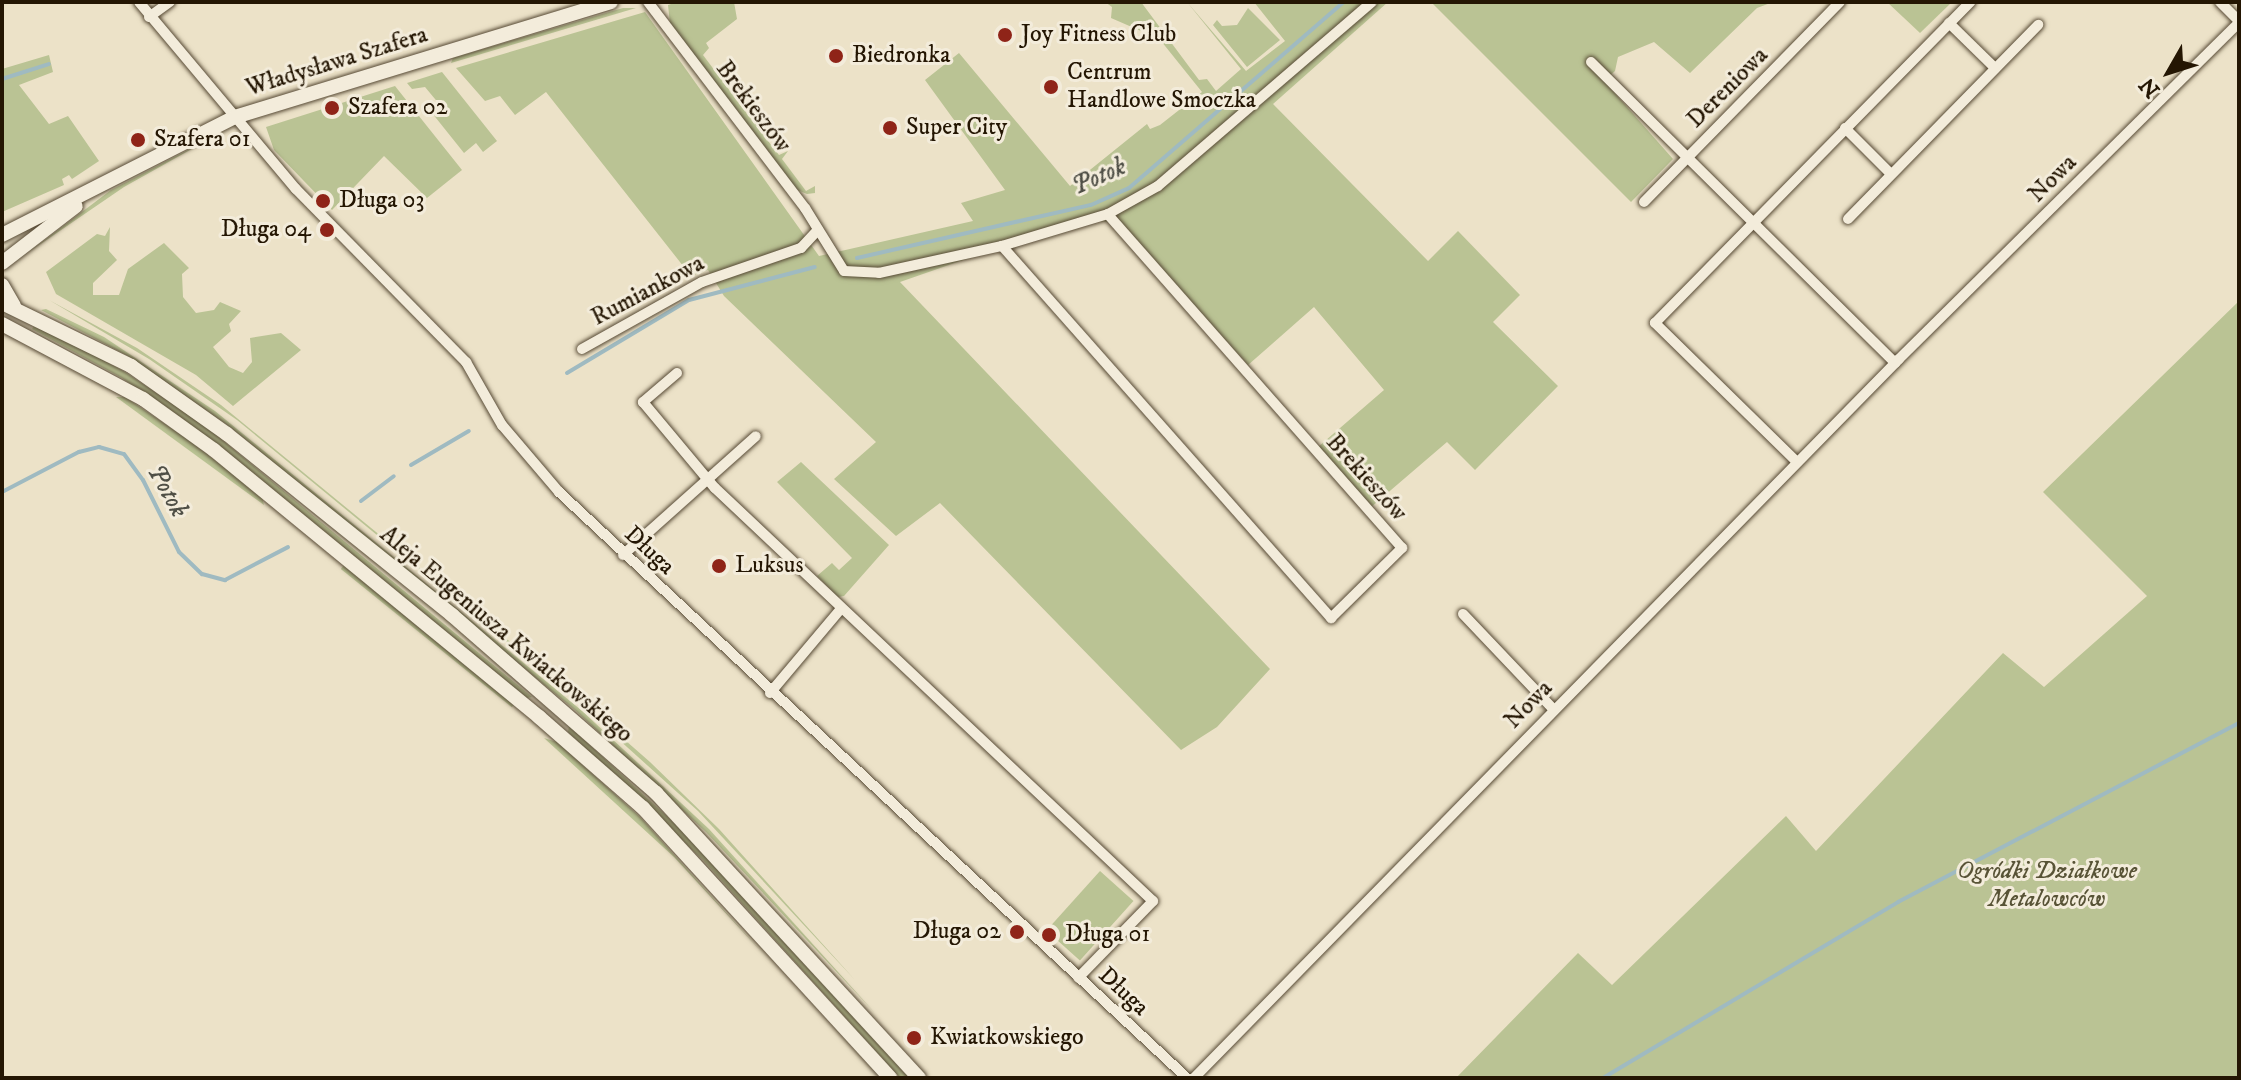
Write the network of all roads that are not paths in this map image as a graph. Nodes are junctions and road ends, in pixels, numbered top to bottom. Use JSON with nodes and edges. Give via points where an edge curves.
{"nodes":[{"id":1,"x":139,"y":2,"type":"edge"},
{"id":2,"x":170,"y":2,"type":"edge"},
{"id":3,"x":611,"y":2,"type":"edge"},
{"id":4,"x":648,"y":2,"type":"edge"},
{"id":5,"x":1372,"y":2,"type":"edge"},
{"id":6,"x":1840,"y":2,"type":"edge"},
{"id":7,"x":1970,"y":2,"type":"edge"},
{"id":8,"x":2220,"y":2,"type":"edge"},
{"id":9,"x":149,"y":17,"type":"junction"},
{"id":10,"x":2239,"y":22,"type":"edge"},
{"id":11,"x":1949,"y":23,"type":"junction"},
{"id":12,"x":2038,"y":25,"type":"dead end"},
{"id":13,"x":1591,"y":62,"type":"dead end"},
{"id":14,"x":1995,"y":68,"type":"junction"},
{"id":15,"x":235,"y":117,"type":"junction"},
{"id":16,"x":1845,"y":128,"type":"junction"},
{"id":17,"x":1688,"y":157,"type":"junction"},
{"id":18,"x":1891,"y":174,"type":"junction"},
{"id":19,"x":88,"y":195,"type":"junction"},
{"id":20,"x":1644,"y":202,"type":"dead end"},
{"id":21,"x":1108,"y":214,"type":"junction"},
{"id":22,"x":1848,"y":219,"type":"dead end"},
{"id":23,"x":1754,"y":222,"type":"junction"},
{"id":24,"x":820,"y":234,"type":"junction"},
{"id":25,"x":2,"y":235,"type":"edge"},
{"id":26,"x":1002,"y":246,"type":"junction"},
{"id":27,"x":18,"y":251,"type":"junction"},
{"id":28,"x":2,"y":263,"type":"edge"},
{"id":29,"x":2,"y":271,"type":"edge"},
{"id":30,"x":2,"y":285,"type":"edge"},
{"id":31,"x":8,"y":304,"type":"edge"},
{"id":32,"x":2,"y":324,"type":"edge"},
{"id":33,"x":582,"y":349,"type":"dead end"},
{"id":34,"x":1895,"y":363,"type":"junction"},
{"id":35,"x":677,"y":373,"type":"dead end"},
{"id":36,"x":756,"y":436,"type":"dead end"},
{"id":37,"x":1797,"y":462,"type":"junction"},
{"id":38,"x":707,"y":477,"type":"junction"},
{"id":39,"x":623,"y":555,"type":"junction"},
{"id":40,"x":840,"y":610,"type":"junction"},
{"id":41,"x":1463,"y":614,"type":"dead end"},
{"id":42,"x":770,"y":693,"type":"junction"},
{"id":43,"x":553,"y":701,"type":"junction"},
{"id":44,"x":1553,"y":709,"type":"junction"},
{"id":45,"x":539,"y":717,"type":"junction"},
{"id":46,"x":1078,"y":978,"type":"junction"},
{"id":47,"x":890,"y":1078,"type":"edge"},
{"id":48,"x":919,"y":1078,"type":"edge"},
{"id":49,"x":1187,"y":1078,"type":"edge"},
{"id":50,"x":1194,"y":1078,"type":"edge"}],
"edges":[{"from":1,"to":9,"type":"street","name":"Długa"},
{"from":2,"to":9,"type":"street"},
{"from":3,"to":15,"type":"street","name":"Władysława Szafera"},
{"from":4,"to":24,"type":"street","name":"Brekieszów"},
{"from":5,"to":21,"type":"street","via":[[1158,186]]},
{"from":6,"to":17,"type":"street","name":"Dereniowa"},
{"from":7,"to":11,"type":"street"},
{"from":8,"to":10,"type":"street"},
{"from":9,"to":15,"type":"street","name":"Długa"},
{"from":10,"to":34,"type":"street","name":"Nowa"},
{"from":11,"to":14,"type":"street"},
{"from":11,"to":16,"type":"street"},
{"from":12,"to":14,"type":"street"},
{"from":13,"to":17,"type":"street"},
{"from":14,"to":18,"type":"street"},
{"from":15,"to":19,"type":"street","name":"Władysława Szafera"},
{"from":15,"to":39,"type":"street","name":"Długa","via":[[318,213],[456,350],[528,460]]},
{"from":16,"to":18,"type":"street"},
{"from":16,"to":23,"type":"street"},
{"from":17,"to":20,"type":"street","name":"Dereniowa"},
{"from":17,"to":23,"type":"street"},
{"from":18,"to":22,"type":"street"},
{"from":19,"to":25,"type":"street","name":"Władysława Szafera"},
{"from":19,"to":27,"type":"street","name":"Władysława Szafera"},
{"from":21,"to":26,"type":"street"},
{"from":21,"to":26,"type":"street","name":"Brekieszów","via":[[1402,548],[1331,618]]},
{"from":23,"to":34,"type":"street"},
{"from":23,"to":37,"type":"street","via":[[1655,323]]},
{"from":24,"to":26,"type":"street","name":"Brekieszów","via":[[844,271],[861,275]]},
{"from":24,"to":33,"type":"street","name":"Rumiankowa","via":[[801,248],[702,282]]},
{"from":27,"to":28,"type":"street","name":"Władysława Szafera"},
{"from":27,"to":29,"type":"street","name":"Władysława Szafera"},
{"from":30,"to":31,"type":"street"},
{"from":31,"to":43,"type":"street","name":"Aleja Eugeniusza Kwiatkowskiego","via":[[131,366],[227,434]]},
{"from":32,"to":45,"type":"street","name":"Aleja Eugeniusza Kwiatkowskiego","via":[[114,382],[214,450]]},
{"from":34,"to":37,"type":"street","name":"Nowa"},
{"from":35,"to":38,"type":"street","via":[[643,402]]},
{"from":36,"to":38,"type":"street"},
{"from":37,"to":44,"type":"street","name":"Nowa"},
{"from":38,"to":39,"type":"street"},
{"from":38,"to":40,"type":"street"},
{"from":39,"to":42,"type":"street","name":"Długa"},
{"from":40,"to":42,"type":"street"},
{"from":40,"to":46,"type":"street","via":[[1153,901]]},
{"from":41,"to":44,"type":"street"},
{"from":42,"to":46,"type":"street","name":"Długa"},
{"from":43,"to":45,"type":"street"},
{"from":43,"to":48,"type":"street","name":"Aleja Eugeniusza Kwiatkowskiego","via":[[699,836]]},
{"from":44,"to":50,"type":"street","name":"Nowa"},
{"from":45,"to":47,"type":"street","name":"Aleja Eugeniusza Kwiatkowskiego","via":[[643,808]]},
{"from":46,"to":49,"type":"street","name":"Długa"}]}
